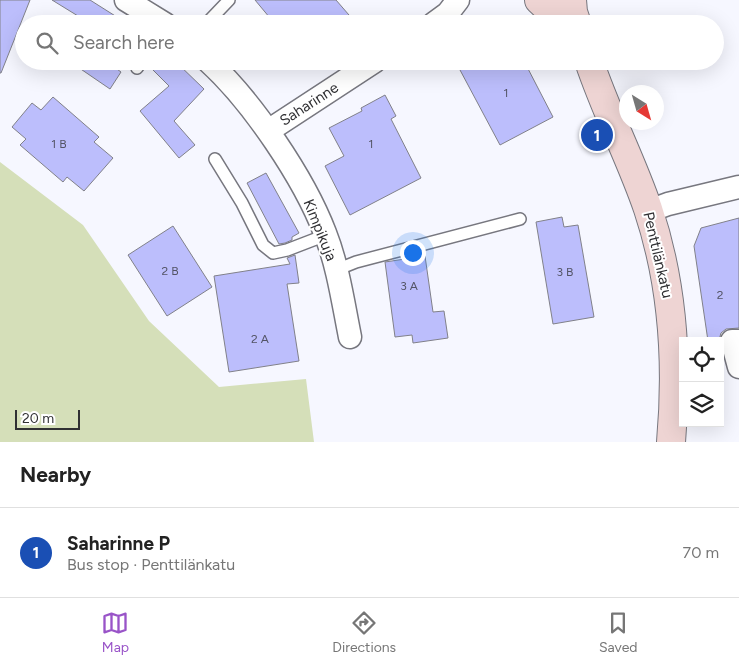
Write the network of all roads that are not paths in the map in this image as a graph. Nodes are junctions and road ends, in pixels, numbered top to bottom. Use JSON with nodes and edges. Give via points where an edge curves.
{"nodes":[{"id":1,"x":126,"y":0,"type":"edge"},
{"id":2,"x":229,"y":0,"type":"edge"},
{"id":3,"x":471,"y":0,"type":"edge"},
{"id":4,"x":539,"y":0,"type":"edge"},
{"id":5,"x":572,"y":0,"type":"edge"},
{"id":6,"x":447,"y":12,"type":"edge"},
{"id":7,"x":150,"y":15,"type":"edge"},
{"id":8,"x":215,"y":15,"type":"edge"},
{"id":9,"x":555,"y":15,"type":"edge"},
{"id":10,"x":574,"y":15,"type":"edge"},
{"id":11,"x":218,"y":70,"type":"edge"},
{"id":12,"x":361,"y":70,"type":"edge"},
{"id":13,"x":591,"y":70,"type":"edge"},
{"id":14,"x":268,"y":131,"type":"junction"},
{"id":15,"x":216,"y":160,"type":"dead end"},
{"id":16,"x":739,"y":188,"type":"edge"},
{"id":17,"x":649,"y":211,"type":"junction"},
{"id":18,"x":520,"y":219,"type":"dead end"},
{"id":19,"x":326,"y":235,"type":"junction"},
{"id":20,"x":336,"y":270,"type":"junction"},
{"id":21,"x":350,"y":337,"type":"dead end"},
{"id":22,"x":739,"y":341,"type":"edge"},
{"id":23,"x":739,"y":367,"type":"edge"},
{"id":24,"x":671,"y":442,"type":"edge"}],
"edges":[{"from":1,"to":7,"type":"street"},
{"from":2,"to":8,"type":"lane"},
{"from":3,"to":6,"type":"street"},
{"from":4,"to":9,"type":"street"},
{"from":5,"to":10,"type":"street"},
{"from":11,"to":14,"type":"street","name":"Kimpikuja"},
{"from":12,"to":14,"type":"street","name":"Saharinne"},
{"from":13,"to":17,"type":"street","name":"Penttilänkatu"},
{"from":14,"to":19,"type":"street","name":"Kimpikuja"},
{"from":15,"to":19,"type":"lane","via":[[263,245],[273,253]]},
{"from":16,"to":17,"type":"street"},
{"from":17,"to":24,"type":"street","name":"Penttilänkatu","via":[[668,284],[674,363]]},
{"from":18,"to":20,"type":"lane"},
{"from":19,"to":20,"type":"street","name":"Kimpikuja"},
{"from":20,"to":21,"type":"street","name":"Kimpikuja"},
{"from":22,"to":23,"type":"street","via":[[732,341]]}]}
